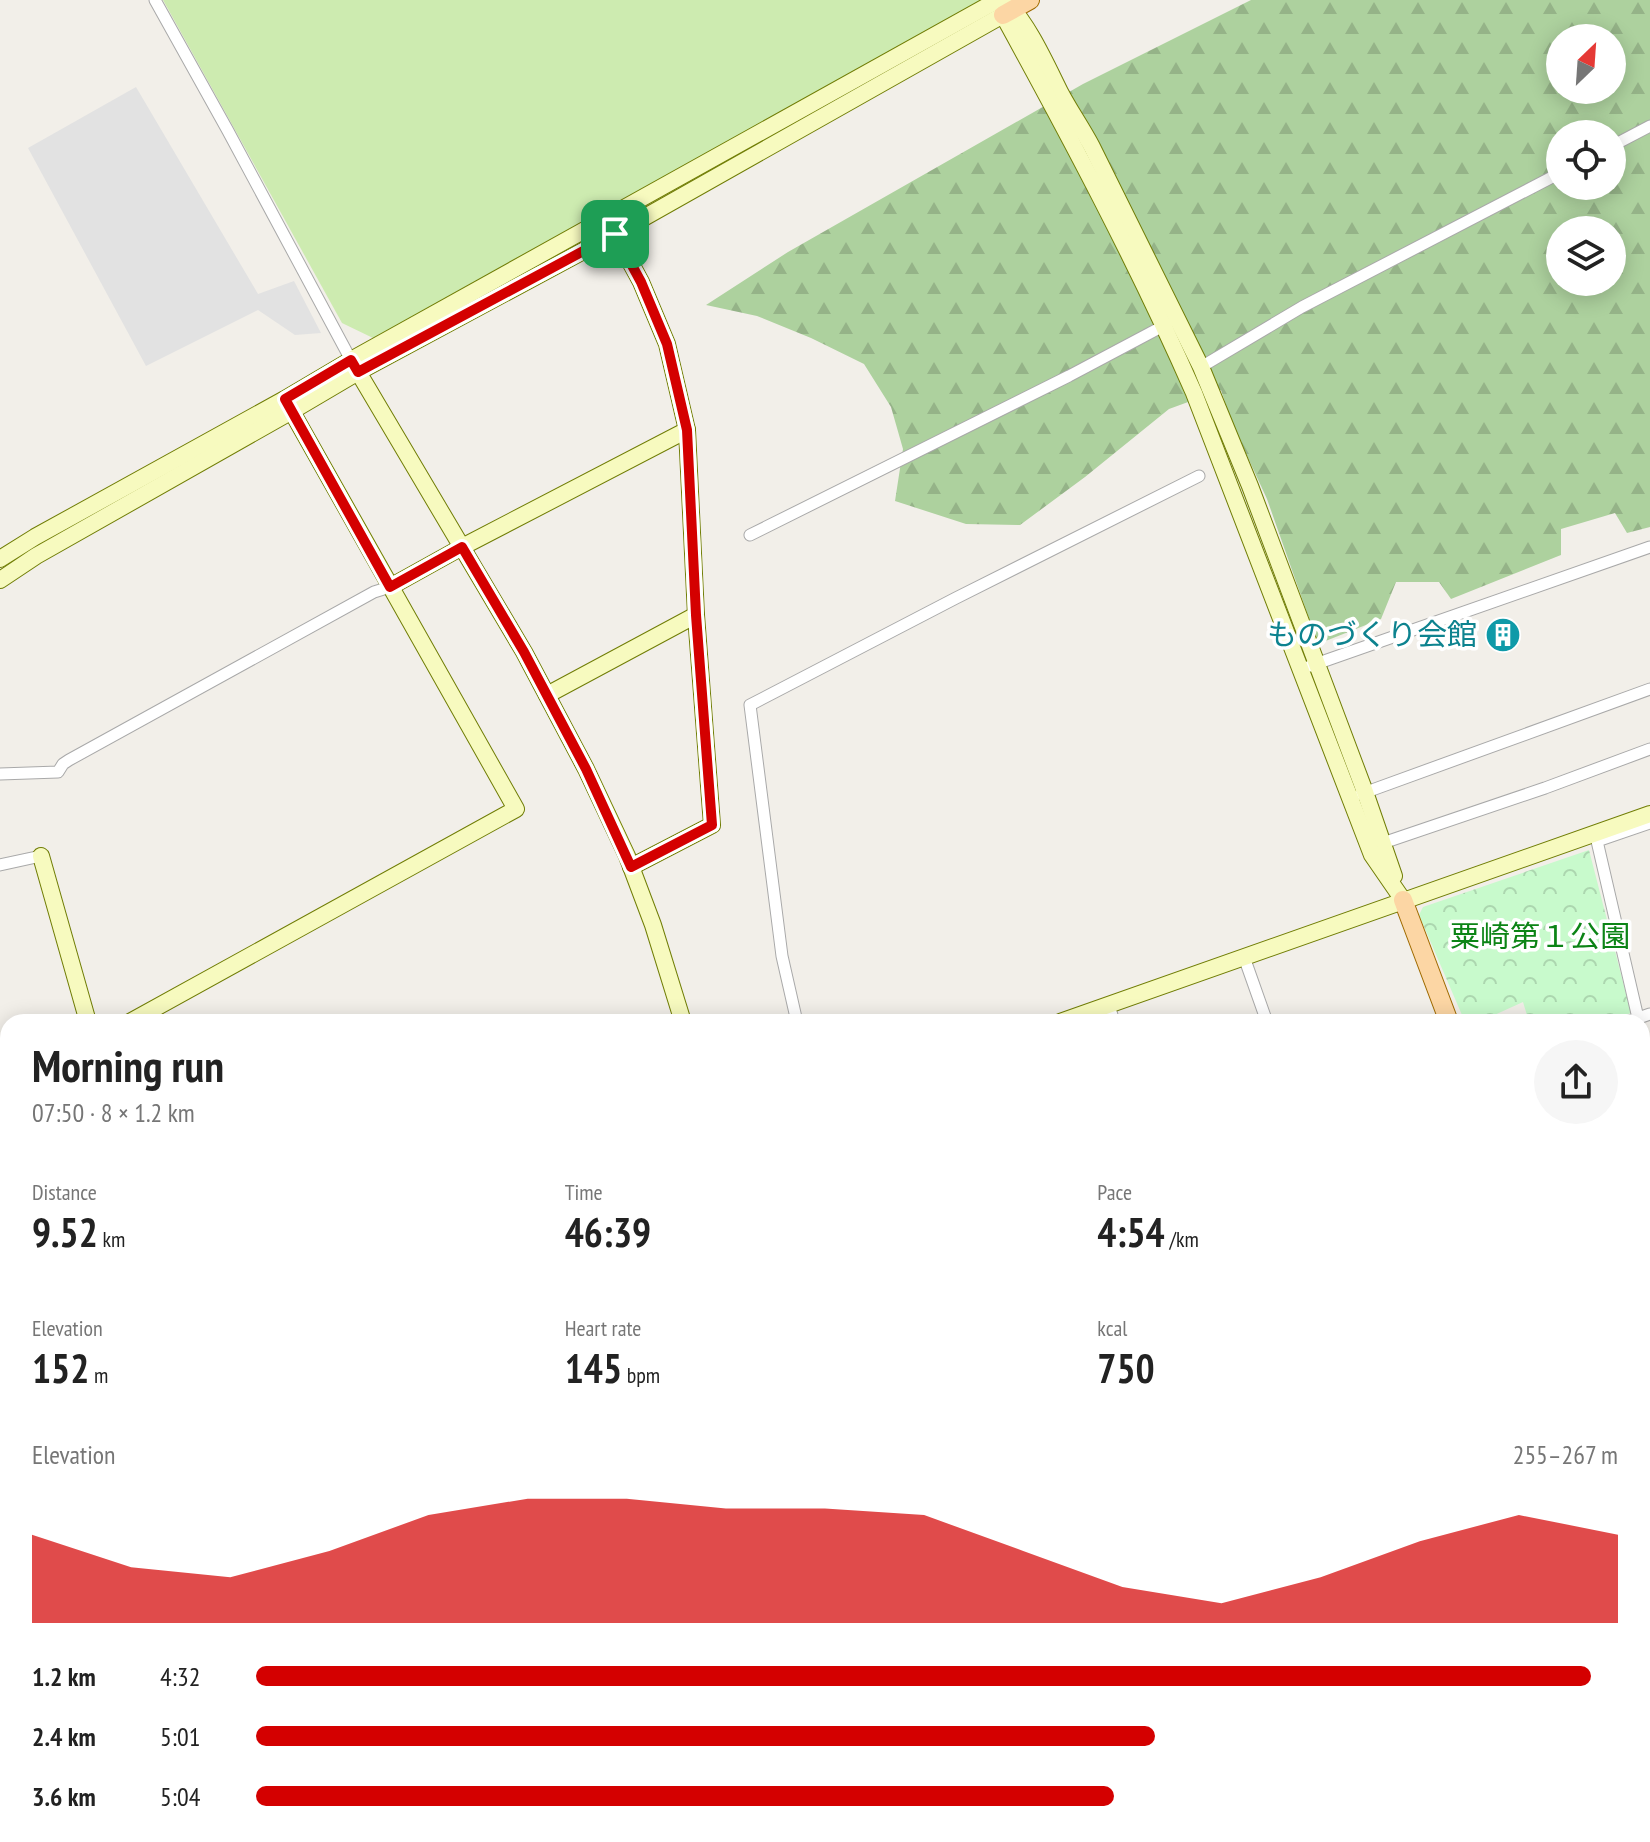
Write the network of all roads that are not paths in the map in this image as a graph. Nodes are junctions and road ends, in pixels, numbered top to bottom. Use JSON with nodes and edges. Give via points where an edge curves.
{"nodes":[{"id":1,"x":155,"y":0,"type":"edge"},
{"id":2,"x":1009,"y":4,"type":"edge"},
{"id":3,"x":1650,"y":126,"type":"edge"},
{"id":4,"x":1626,"y":139,"type":"edge"},
{"id":5,"x":1546,"y":180,"type":"edge"},
{"id":6,"x":615,"y":234,"type":"junction"},
{"id":7,"x":1170,"y":322,"type":"junction"},
{"id":8,"x":355,"y":366,"type":"junction"},
{"id":9,"x":1201,"y":367,"type":"junction"},
{"id":10,"x":289,"y":405,"type":"junction"},
{"id":11,"x":687,"y":430,"type":"junction"},
{"id":12,"x":1199,"y":476,"type":"dead end"},
{"id":13,"x":750,"y":535,"type":"dead end"},
{"id":14,"x":462,"y":547,"type":"junction"},
{"id":15,"x":1650,"y":547,"type":"edge"},
{"id":16,"x":0,"y":559,"type":"edge"},
{"id":17,"x":0,"y":580,"type":"edge"},
{"id":18,"x":390,"y":587,"type":"junction"},
{"id":19,"x":696,"y":615,"type":"junction"},
{"id":20,"x":1309,"y":667,"type":"junction"},
{"id":21,"x":1650,"y":689,"type":"edge"},
{"id":22,"x":547,"y":695,"type":"junction"},
{"id":23,"x":1650,"y":749,"type":"edge"},
{"id":24,"x":0,"y":774,"type":"edge"},
{"id":25,"x":1358,"y":795,"type":"junction"},
{"id":26,"x":1650,"y":814,"type":"edge"},
{"id":27,"x":1650,"y":823,"type":"edge"},
{"id":28,"x":1375,"y":845,"type":"junction"},
{"id":29,"x":41,"y":856,"type":"joint"},
{"id":30,"x":0,"y":865,"type":"edge"},
{"id":31,"x":631,"y":867,"type":"junction"},
{"id":32,"x":1403,"y":900,"type":"junction"},
{"id":33,"x":1244,"y":957,"type":"junction"},
{"id":34,"x":1109,"y":1005,"type":"junction"},
{"id":35,"x":86,"y":1014,"type":"edge"},
{"id":36,"x":144,"y":1014,"type":"edge"},
{"id":37,"x":681,"y":1014,"type":"edge"},
{"id":38,"x":795,"y":1014,"type":"edge"},
{"id":39,"x":1083,"y":1014,"type":"edge"},
{"id":40,"x":1112,"y":1014,"type":"edge"},
{"id":41,"x":1264,"y":1014,"type":"edge"},
{"id":42,"x":1446,"y":1014,"type":"edge"},
{"id":43,"x":1637,"y":1014,"type":"edge"}],
"edges":[{"from":1,"to":8,"type":"street"},
{"from":2,"to":6,"type":"street"},
{"from":2,"to":7,"type":"street","via":[[1092,147]]},
{"from":2,"to":8,"type":"street"},
{"from":3,"to":4,"type":"street"},
{"from":5,"to":9,"type":"street","via":[[1302,307]]},
{"from":6,"to":8,"type":"street"},
{"from":6,"to":11,"type":"street","via":[[667,344]]},
{"from":7,"to":9,"type":"street"},
{"from":7,"to":13,"type":"street"},
{"from":7,"to":20,"type":"street","via":[[1194,393]]},
{"from":8,"to":10,"type":"street"},
{"from":8,"to":14,"type":"street"},
{"from":9,"to":20,"type":"street","via":[[1250,486]]},
{"from":10,"to":16,"type":"street"},
{"from":10,"to":17,"type":"street"},
{"from":10,"to":18,"type":"street"},
{"from":11,"to":14,"type":"street"},
{"from":11,"to":19,"type":"street"},
{"from":12,"to":38,"type":"street","via":[[750,705],[782,956]]},
{"from":14,"to":18,"type":"street"},
{"from":14,"to":22,"type":"street"},
{"from":15,"to":20,"type":"street"},
{"from":18,"to":24,"type":"street","via":[[83,752],[58,772]]},
{"from":18,"to":36,"type":"street","via":[[516,809]]},
{"from":19,"to":22,"type":"street"},
{"from":19,"to":31,"type":"street","via":[[712,825]]},
{"from":20,"to":25,"type":"street"},
{"from":21,"to":25,"type":"street"},
{"from":22,"to":31,"type":"street"},
{"from":23,"to":28,"type":"street"},
{"from":25,"to":28,"type":"street"},
{"from":26,"to":32,"type":"street"},
{"from":27,"to":43,"type":"street","via":[[1597,841]]},
{"from":28,"to":32,"type":"street"},
{"from":29,"to":30,"type":"street"},
{"from":29,"to":35,"type":"street"},
{"from":31,"to":37,"type":"street"},
{"from":32,"to":33,"type":"street"},
{"from":32,"to":42,"type":"main road"},
{"from":33,"to":34,"type":"street"},
{"from":33,"to":41,"type":"street"},
{"from":34,"to":39,"type":"street"},
{"from":34,"to":40,"type":"street"}]}
